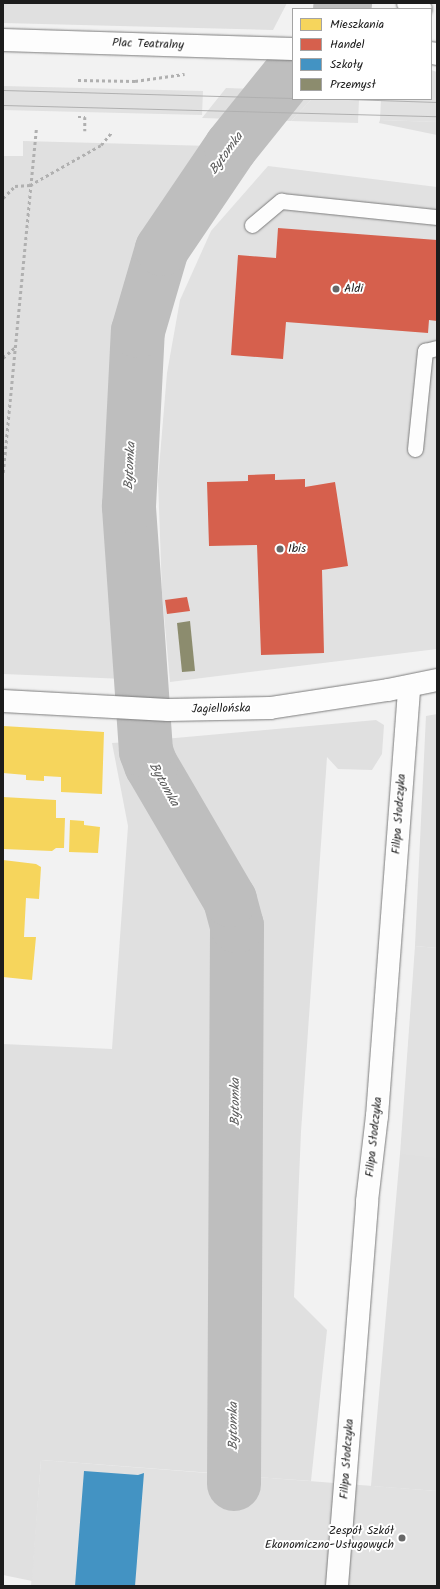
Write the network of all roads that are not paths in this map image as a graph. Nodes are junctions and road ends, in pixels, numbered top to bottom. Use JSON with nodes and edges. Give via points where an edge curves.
{"nodes":[{"id":1,"x":408,"y":3,"type":"edge"},
{"id":2,"x":419,"y":8,"type":"edge"},
{"id":3,"x":3,"y":40,"type":"edge"},
{"id":4,"x":292,"y":49,"type":"edge"},
{"id":5,"x":437,"y":217,"type":"edge"},
{"id":6,"x":252,"y":225,"type":"dead end"},
{"id":7,"x":437,"y":348,"type":"edge"},
{"id":8,"x":415,"y":448,"type":"dead end"},
{"id":9,"x":437,"y":680,"type":"edge"},
{"id":10,"x":408,"y":687,"type":"junction"},
{"id":11,"x":3,"y":700,"type":"edge"},
{"id":12,"x":337,"y":1586,"type":"edge"}],
"edges":[{"from":1,"to":2,"type":"street"},
{"from":3,"to":4,"type":"street","name":"Plac Teatralny"},
{"from":5,"to":6,"type":"lane","via":[[281,201]]},
{"from":7,"to":8,"type":"lane","via":[[425,351]]},
{"from":9,"to":10,"type":"street","name":"Jagiellońska"},
{"from":10,"to":11,"type":"street","name":"Jagiellońska","via":[[270,708],[168,710]]},
{"from":10,"to":12,"type":"street","name":"Filipa Słodczyka","via":[[377,1116],[367,1201]]}]}
